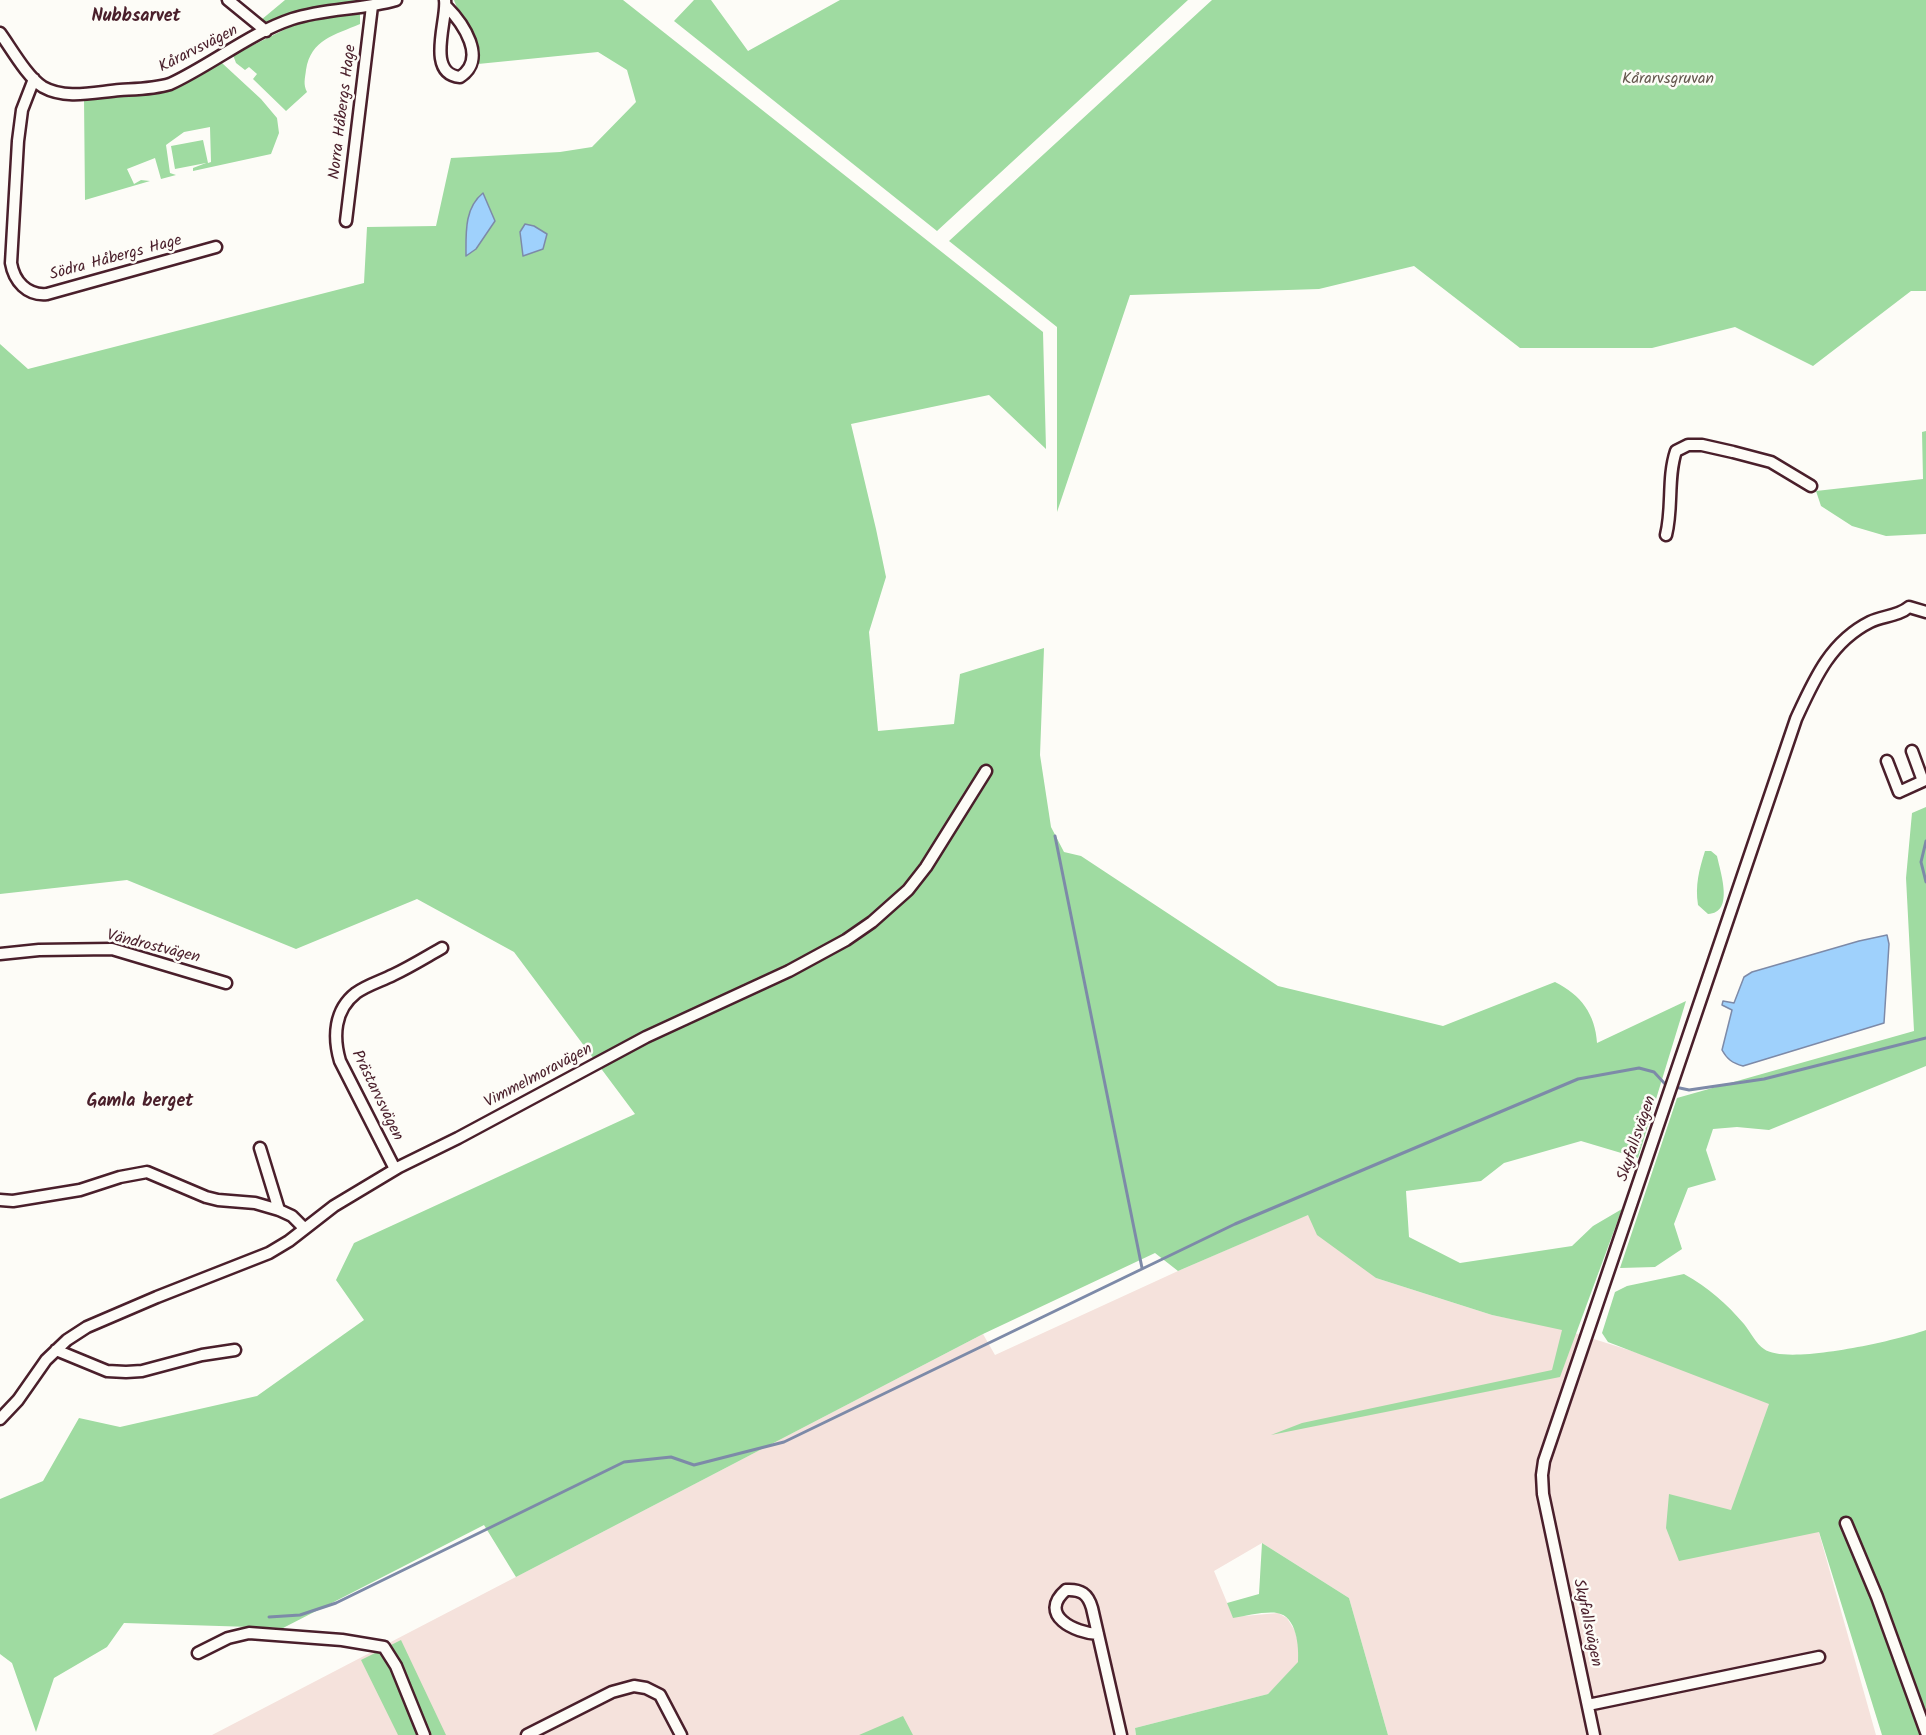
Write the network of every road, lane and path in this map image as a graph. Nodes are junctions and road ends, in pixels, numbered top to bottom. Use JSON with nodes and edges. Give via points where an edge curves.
{"nodes":[{"id":1,"x":228,"y":0,"type":"edge"},
{"id":2,"x":396,"y":0,"type":"edge"},
{"id":3,"x":445,"y":3,"type":"edge"},
{"id":4,"x":372,"y":6,"type":"junction"},
{"id":5,"x":266,"y":32,"type":"junction"},
{"id":6,"x":0,"y":33,"type":"edge"},
{"id":7,"x":33,"y":79,"type":"junction"},
{"id":8,"x":346,"y":221,"type":"dead end"},
{"id":9,"x":216,"y":247,"type":"dead end"},
{"id":10,"x":1811,"y":486,"type":"dead end"},
{"id":11,"x":1666,"y":535,"type":"dead end"},
{"id":12,"x":1926,"y":612,"type":"edge"},
{"id":13,"x":1912,"y":751,"type":"dead end"},
{"id":14,"x":1887,"y":761,"type":"dead end"},
{"id":15,"x":986,"y":771,"type":"dead end"},
{"id":16,"x":442,"y":948,"type":"dead end"},
{"id":17,"x":0,"y":954,"type":"edge"},
{"id":18,"x":226,"y":983,"type":"dead end"},
{"id":19,"x":260,"y":1148,"type":"dead end"},
{"id":20,"x":395,"y":1169,"type":"junction"},
{"id":21,"x":0,"y":1200,"type":"edge"},
{"id":22,"x":279,"y":1210,"type":"junction"},
{"id":23,"x":304,"y":1228,"type":"junction"},
{"id":24,"x":56,"y":1350,"type":"junction"},
{"id":25,"x":235,"y":1350,"type":"dead end"},
{"id":26,"x":0,"y":1419,"type":"edge"},
{"id":27,"x":1846,"y":1523,"type":"dead end"},
{"id":28,"x":1098,"y":1634,"type":"junction"},
{"id":29,"x":198,"y":1653,"type":"dead end"},
{"id":30,"x":1818,"y":1657,"type":"dead end"},
{"id":31,"x":1588,"y":1705,"type":"junction"},
{"id":32,"x":1926,"y":1732,"type":"edge"},
{"id":33,"x":424,"y":1735,"type":"edge"},
{"id":34,"x":527,"y":1735,"type":"edge"},
{"id":35,"x":681,"y":1735,"type":"edge"},
{"id":36,"x":1121,"y":1735,"type":"edge"},
{"id":37,"x":1594,"y":1735,"type":"edge"}],
"edges":[{"from":1,"to":5,"type":"street"},
{"from":2,"to":4,"type":"street","name":"Kårarvsvägen"},
{"from":3,"to":3,"type":"street","via":[[466,31],[471,45],[470,67],[460,77],[450,75],[441,55],[439,40]]},
{"from":4,"to":5,"type":"street","name":"Kårarvsvägen","via":[[293,19]]},
{"from":4,"to":8,"type":"street","name":"Norra Håbergs Hage"},
{"from":5,"to":7,"type":"street","name":"Kårarvsvägen","via":[[163,86],[70,94],[51,91]]},
{"from":6,"to":7,"type":"street","name":"Kårarvsvägen"},
{"from":7,"to":9,"type":"street","name":"Södra Håbergs Hage","via":[[22,110],[18,141],[12,263],[15,277],[24,288],[47,294]]},
{"from":10,"to":11,"type":"street","via":[[1771,462],[1702,445],[1688,446],[1676,451],[1673,459]]},
{"from":12,"to":31,"type":"street","name":"Skyfallsvägen","via":[[1909,607],[1869,622],[1846,639],[1824,662],[1796,719],[1544,1461],[1545,1503]]},
{"from":13,"to":14,"type":"street","via":[[1923,781],[1899,792]]},
{"from":15,"to":20,"type":"street","name":"Vimmelmoravägen","via":[[908,890],[846,940],[789,971],[646,1037]]},
{"from":16,"to":20,"type":"street","name":"Prästarvsvägen","via":[[355,994],[337,1021],[339,1061]]},
{"from":17,"to":18,"type":"street","name":"Vändrostvägen","via":[[112,949]]},
{"from":19,"to":22,"type":"street"},
{"from":20,"to":23,"type":"street","name":"Vimmelmoravägen"},
{"from":21,"to":22,"type":"street","via":[[80,1190],[147,1172],[206,1197]]},
{"from":22,"to":23,"type":"street"},
{"from":23,"to":24,"type":"street","name":"Vimmelmoravägen","via":[[269,1253],[110,1317],[74,1335]]},
{"from":24,"to":25,"type":"street","via":[[106,1371],[126,1372]]},
{"from":24,"to":26,"type":"street","name":"Vimmelmoravägen"},
{"from":27,"to":32,"type":"street"},
{"from":28,"to":28,"type":"street","via":[[1088,1597],[1066,1590],[1060,1595],[1058,1617],[1070,1627]]},
{"from":28,"to":36,"type":"street"},
{"from":29,"to":33,"type":"street","via":[[228,1638],[249,1633],[384,1647],[396,1666]]},
{"from":30,"to":31,"type":"street"},
{"from":31,"to":37,"type":"street","name":"Skyfallsvägen"},
{"from":34,"to":35,"type":"street","via":[[612,1692],[634,1686],[660,1695]]}]}
